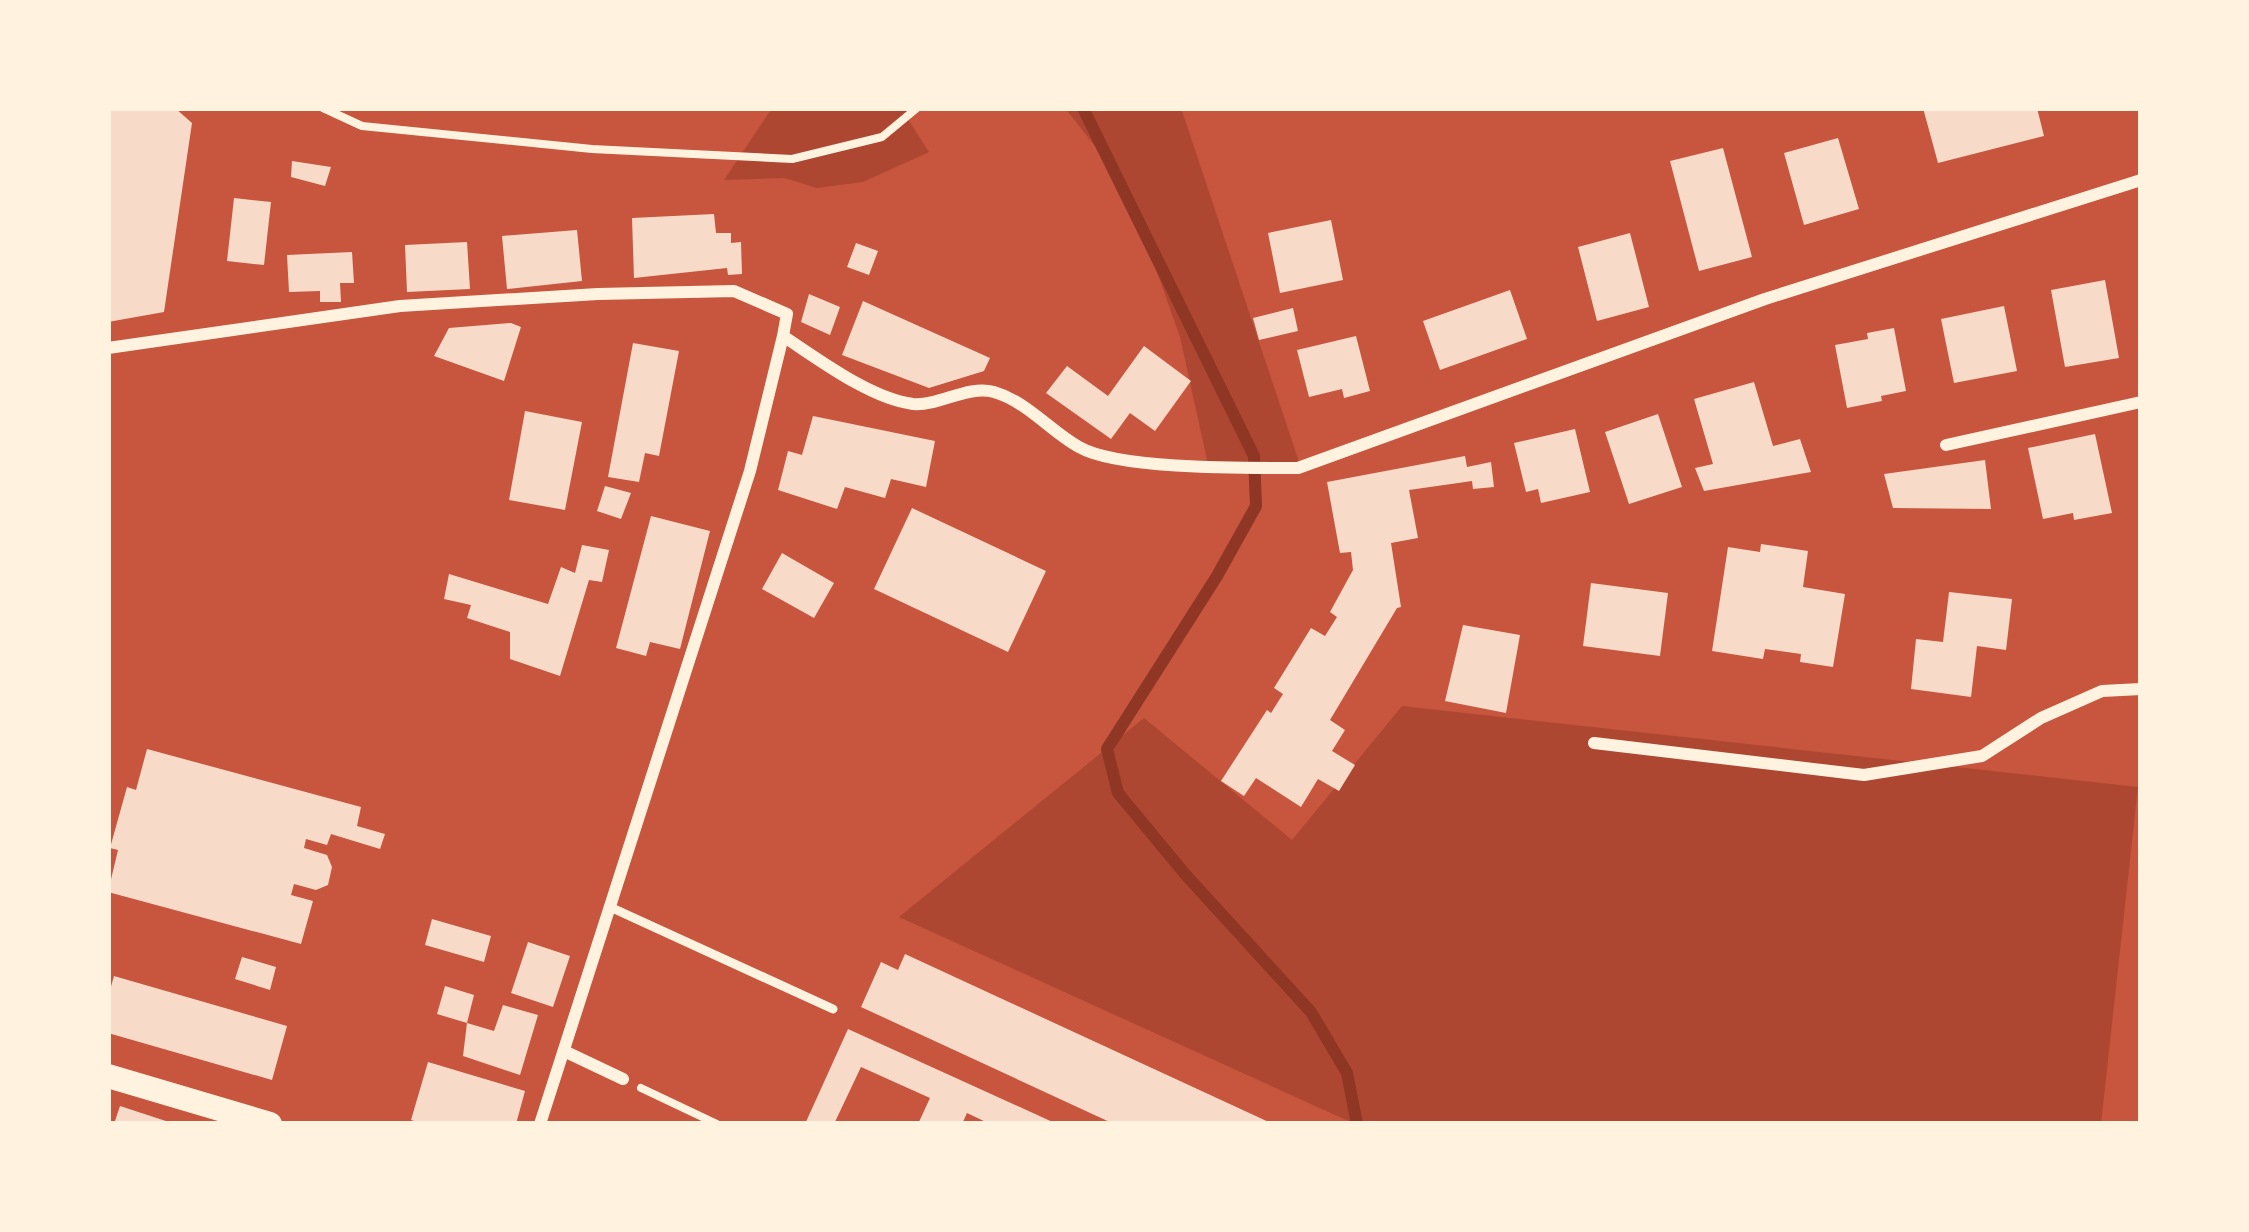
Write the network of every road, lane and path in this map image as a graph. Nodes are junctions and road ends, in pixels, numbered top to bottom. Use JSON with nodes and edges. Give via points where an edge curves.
{"nodes":[{"id":1,"x":323,"y":108,"type":"edge"},
{"id":2,"x":917,"y":108,"type":"edge"},
{"id":3,"x":2141,"y":180,"type":"edge"},
{"id":4,"x":783,"y":336,"type":"junction"},
{"id":5,"x":108,"y":348,"type":"edge"},
{"id":6,"x":2141,"y":402,"type":"edge"},
{"id":7,"x":1946,"y":445,"type":"dead end"},
{"id":8,"x":2141,"y":689,"type":"edge"},
{"id":9,"x":1594,"y":743,"type":"dead end"},
{"id":10,"x":610,"y":908,"type":"junction"},
{"id":11,"x":833,"y":1009,"type":"dead end"},
{"id":12,"x":564,"y":1052,"type":"junction"},
{"id":13,"x":108,"y":1076,"type":"edge"},
{"id":14,"x":623,"y":1079,"type":"joint"},
{"id":15,"x":270,"y":1124,"type":"edge"},
{"id":16,"x":540,"y":1124,"type":"edge"},
{"id":17,"x":717,"y":1124,"type":"edge"}],
"edges":[{"from":1,"to":2,"type":"path","via":[[362,127],[791,159],[882,137]]},
{"from":3,"to":4,"type":"street","via":[[1765,299],[1298,468],[1109,457],[1081,448],[997,393],[914,404],[856,384]]},
{"from":4,"to":5,"type":"street","via":[[787,314],[734,291],[400,306]]},
{"from":4,"to":10,"type":"street","via":[[749,471]]},
{"from":6,"to":7,"type":"street"},
{"from":8,"to":9,"type":"street","via":[[2102,691],[1982,756],[1864,775]]},
{"from":10,"to":11,"type":"lane"},
{"from":10,"to":12,"type":"street"},
{"from":12,"to":14,"type":"street"},
{"from":12,"to":16,"type":"street"},
{"from":13,"to":15,"type":"main road"},
{"from":14,"to":17,"type":"path"}]}
